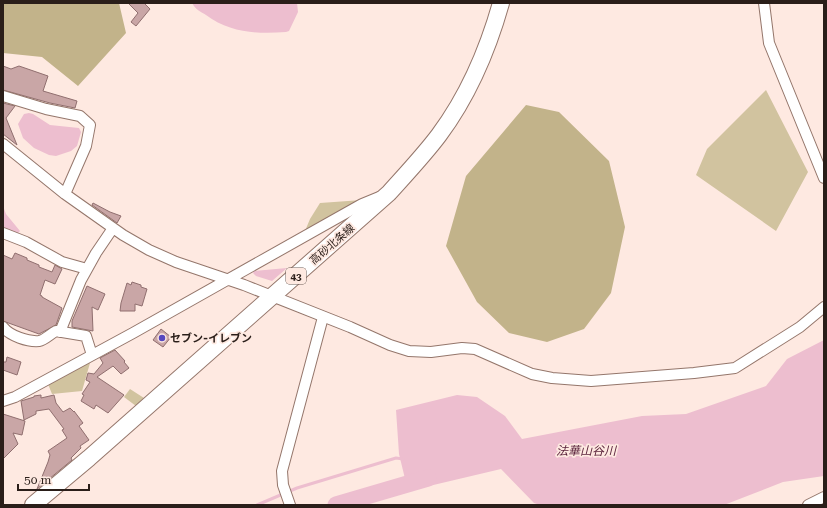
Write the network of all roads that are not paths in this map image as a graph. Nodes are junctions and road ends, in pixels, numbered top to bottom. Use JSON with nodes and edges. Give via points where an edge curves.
{"nodes":[{"id":1,"x":501,"y":3,"type":"edge"},
{"id":2,"x":764,"y":3,"type":"edge"},
{"id":3,"x":3,"y":96,"type":"edge"},
{"id":4,"x":3,"y":144,"type":"edge"},
{"id":5,"x":824,"y":178,"type":"edge"},
{"id":6,"x":389,"y":193,"type":"junction"},
{"id":7,"x":65,"y":194,"type":"junction"},
{"id":8,"x":113,"y":228,"type":"junction"},
{"id":9,"x":3,"y":233,"type":"edge"},
{"id":10,"x":87,"y":269,"type":"junction"},
{"id":11,"x":229,"y":280,"type":"junction"},
{"id":12,"x":272,"y":297,"type":"junction"},
{"id":13,"x":824,"y":307,"type":"edge"},
{"id":14,"x":323,"y":317,"type":"junction"},
{"id":15,"x":4,"y":332,"type":"edge"},
{"id":16,"x":60,"y":332,"type":"junction"},
{"id":17,"x":92,"y":355,"type":"junction"},
{"id":18,"x":3,"y":401,"type":"edge"},
{"id":19,"x":824,"y":497,"type":"edge"},
{"id":20,"x":289,"y":503,"type":"edge"},
{"id":21,"x":33,"y":505,"type":"edge"},
{"id":22,"x":808,"y":505,"type":"edge"}],
"edges":[{"from":1,"to":6,"type":"main road","name":"高砂北条線","number":"43","via":[[483,56],[466,93],[440,134]]},
{"from":2,"to":5,"type":"street","via":[[769,43]]},
{"from":3,"to":7,"type":"street","via":[[80,116],[90,125],[86,146]]},
{"from":4,"to":7,"type":"street"},
{"from":6,"to":11,"type":"street","via":[[362,204]]},
{"from":6,"to":12,"type":"main road","name":"高砂北条線","number":"43"},
{"from":7,"to":8,"type":"street"},
{"from":8,"to":10,"type":"street"},
{"from":8,"to":11,"type":"street","via":[[149,250]]},
{"from":9,"to":10,"type":"street","via":[[26,242],[62,262]]},
{"from":10,"to":16,"type":"street"},
{"from":11,"to":12,"type":"street"},
{"from":11,"to":17,"type":"street"},
{"from":12,"to":14,"type":"street"},
{"from":12,"to":21,"type":"main road","name":"高砂北条線","number":"43"},
{"from":13,"to":14,"type":"street","via":[[800,327],[735,368],[591,381],[532,374],[475,349],[409,352]]},
{"from":14,"to":20,"type":"street","via":[[282,471],[283,485]]},
{"from":15,"to":16,"type":"street","via":[[26,340],[38,341],[56,331]]},
{"from":16,"to":17,"type":"street","via":[[86,336]]},
{"from":17,"to":18,"type":"street","via":[[15,398]]},
{"from":19,"to":22,"type":"street"}]}
